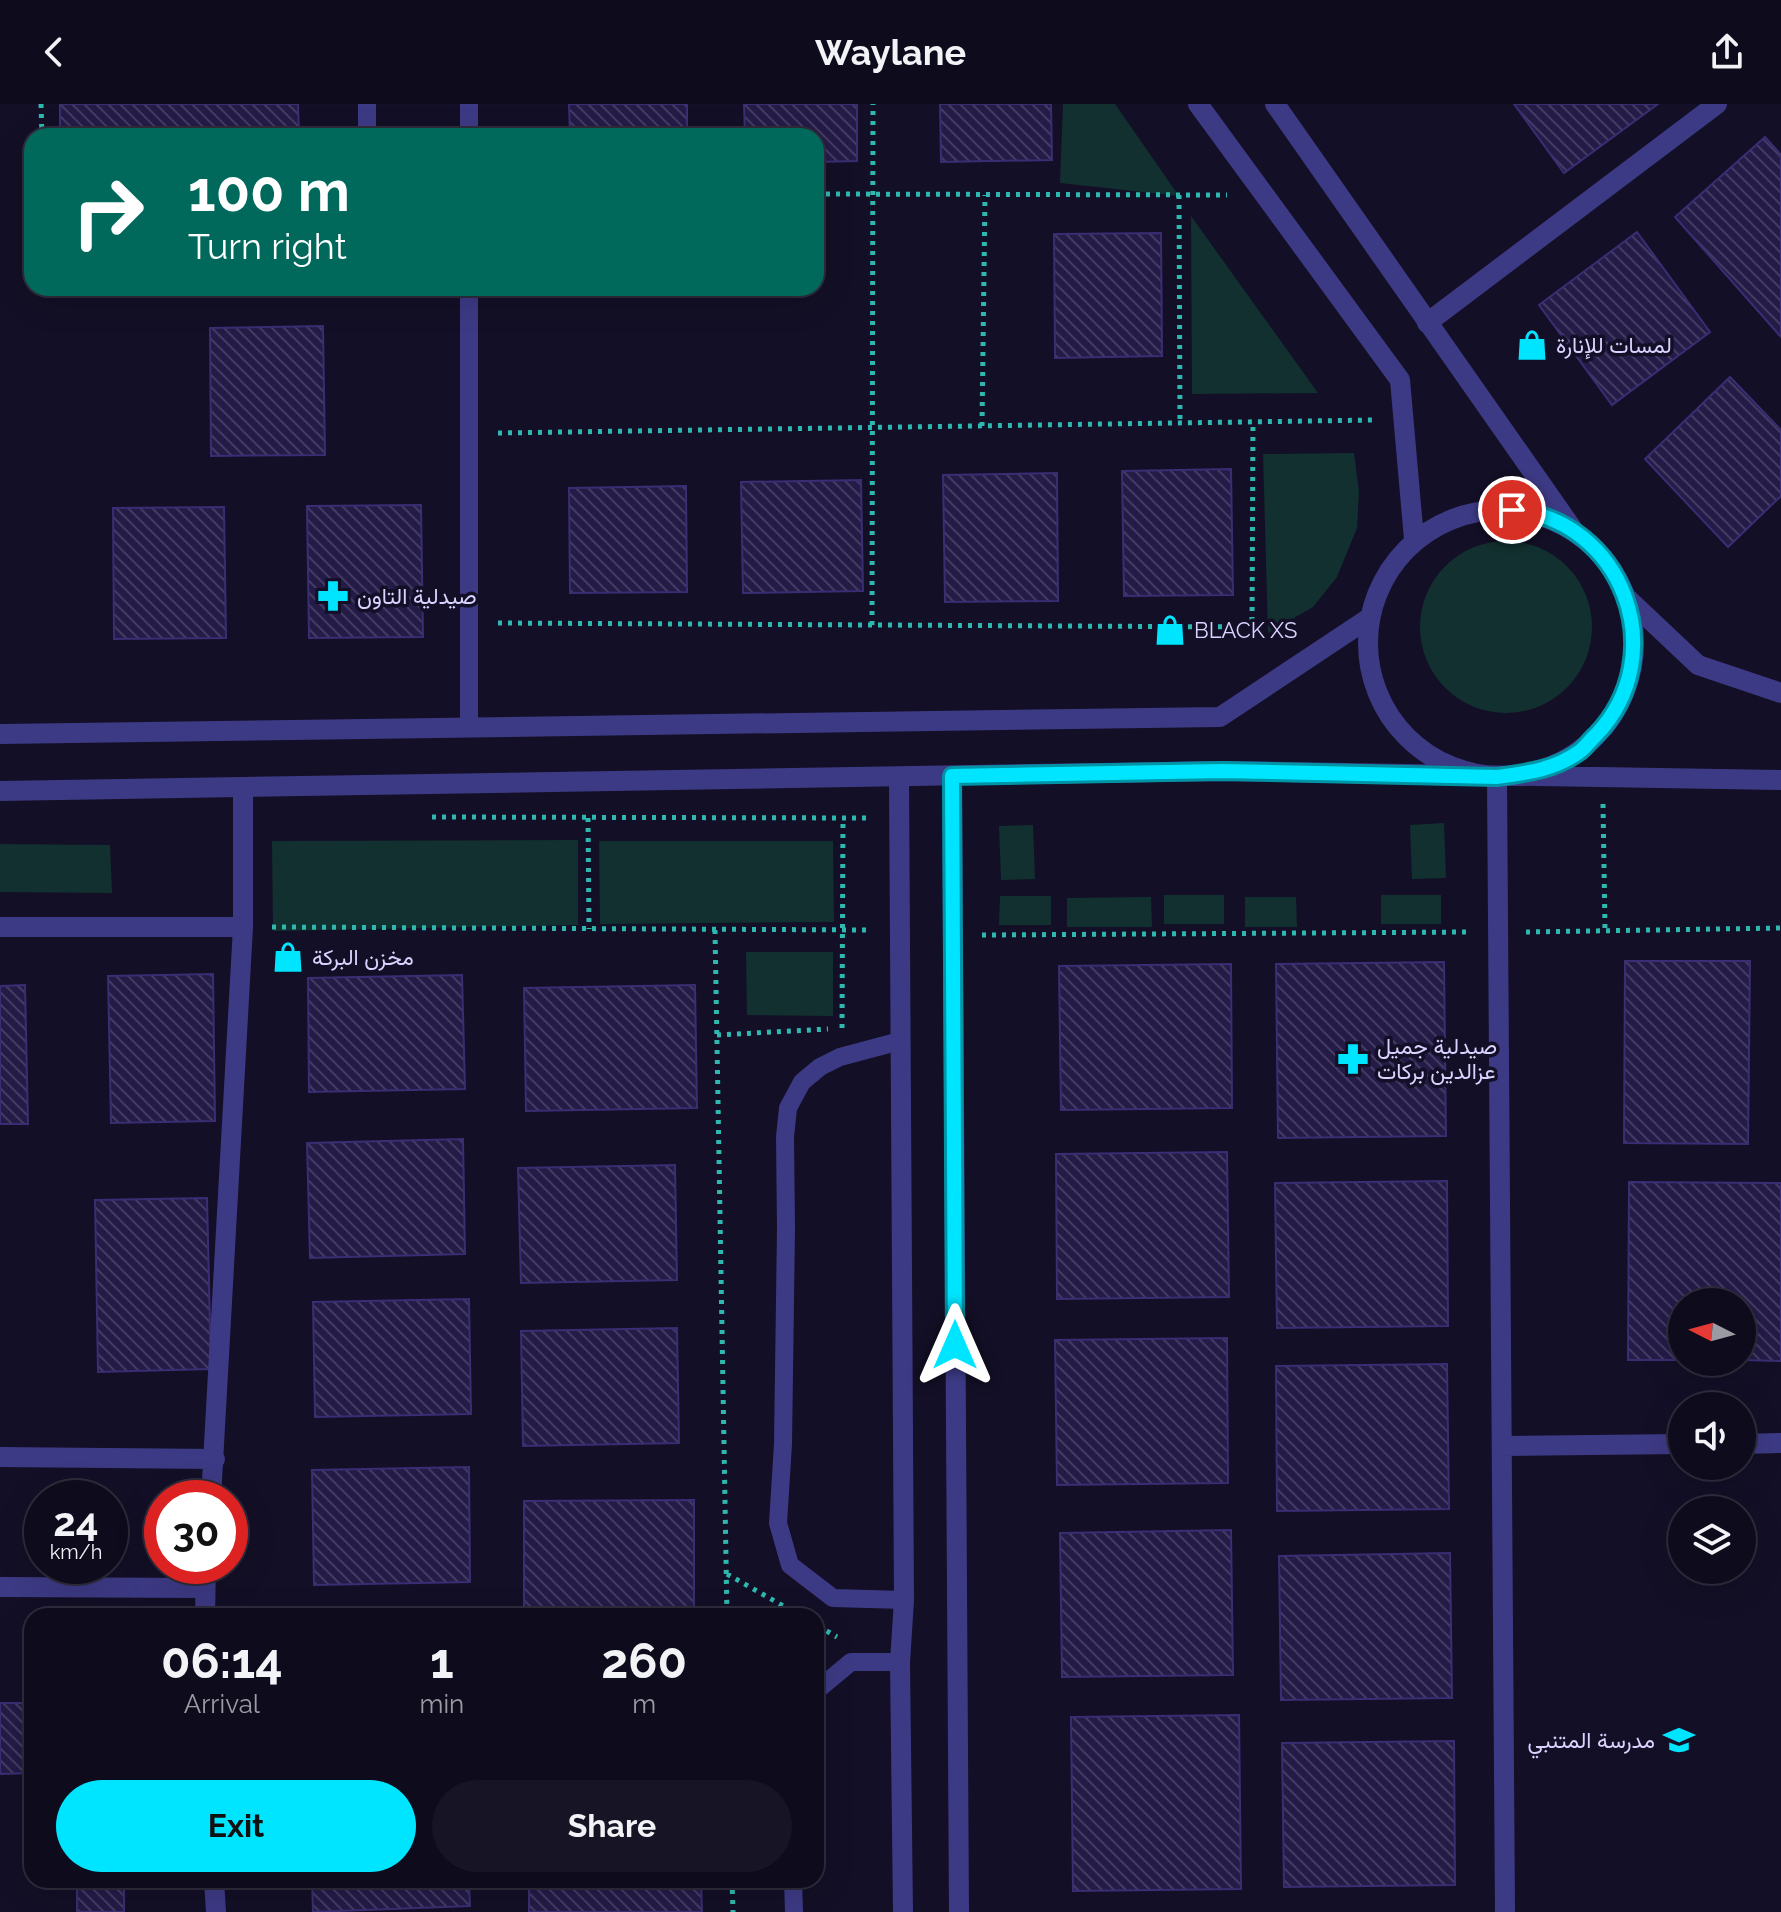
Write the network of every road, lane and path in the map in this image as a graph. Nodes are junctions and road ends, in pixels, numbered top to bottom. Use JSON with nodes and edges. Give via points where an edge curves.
{"nodes":[{"id":1,"x":41,"y":104,"type":"edge"},
{"id":2,"x":367,"y":104,"type":"edge"},
{"id":3,"x":469,"y":104,"type":"edge"},
{"id":4,"x":873,"y":104,"type":"edge"},
{"id":5,"x":1198,"y":104,"type":"edge"},
{"id":6,"x":1275,"y":104,"type":"edge"},
{"id":7,"x":1717,"y":104,"type":"edge"},
{"id":8,"x":42,"y":128,"type":"edge"},
{"id":9,"x":367,"y":128,"type":"edge"},
{"id":10,"x":469,"y":128,"type":"edge"},
{"id":11,"x":824,"y":194,"type":"edge"},
{"id":12,"x":873,"y":194,"type":"junction"},
{"id":13,"x":985,"y":195,"type":"junction"},
{"id":14,"x":1179,"y":195,"type":"junction"},
{"id":15,"x":1265,"y":195,"type":"junction"},
{"id":16,"x":469,"y":296,"type":"edge"},
{"id":17,"x":1427,"y":323,"type":"junction"},
{"id":18,"x":1404,"y":420,"type":"junction"},
{"id":19,"x":1253,"y":422,"type":"junction"},
{"id":20,"x":1180,"y":423,"type":"junction"},
{"id":21,"x":982,"y":426,"type":"junction"},
{"id":22,"x":873,"y":428,"type":"junction"},
{"id":23,"x":469,"y":434,"type":"junction"},
{"id":24,"x":1572,"y":528,"type":"junction"},
{"id":25,"x":1414,"y":539,"type":"junction"},
{"id":26,"x":1627,"y":598,"type":"junction"},
{"id":27,"x":1369,"y":618,"type":"junction"},
{"id":28,"x":469,"y":623,"type":"junction"},
{"id":29,"x":872,"y":625,"type":"junction"},
{"id":30,"x":1781,"y":693,"type":"edge"},
{"id":31,"x":469,"y":727,"type":"junction"},
{"id":32,"x":0,"y":734,"type":"edge"},
{"id":33,"x":952,"y":776,"type":"junction"},
{"id":34,"x":899,"y":777,"type":"junction"},
{"id":35,"x":1497,"y":777,"type":"junction"},
{"id":36,"x":1603,"y":779,"type":"junction"},
{"id":37,"x":1781,"y":780,"type":"edge"},
{"id":38,"x":243,"y":787,"type":"junction"},
{"id":39,"x":0,"y":791,"type":"edge"},
{"id":40,"x":431,"y":817,"type":"dead end"},
{"id":41,"x":588,"y":818,"type":"junction"},
{"id":42,"x":843,"y":818,"type":"junction"},
{"id":43,"x":899,"y":818,"type":"junction"},
{"id":44,"x":0,"y":927,"type":"edge"},
{"id":45,"x":243,"y":927,"type":"junction"},
{"id":46,"x":1781,"y":928,"type":"edge"},
{"id":47,"x":589,"y":929,"type":"junction"},
{"id":48,"x":715,"y":930,"type":"junction"},
{"id":49,"x":843,"y":930,"type":"junction"},
{"id":50,"x":900,"y":930,"type":"junction"},
{"id":51,"x":1605,"y":930,"type":"junction"},
{"id":52,"x":1498,"y":932,"type":"junction"},
{"id":53,"x":953,"y":935,"type":"junction"},
{"id":54,"x":717,"y":1035,"type":"junction"},
{"id":55,"x":900,"y":1041,"type":"junction"},
{"id":56,"x":1781,"y":1443,"type":"edge"},
{"id":57,"x":1668,"y":1444,"type":"edge"},
{"id":58,"x":1756,"y":1444,"type":"edge"},
{"id":59,"x":1502,"y":1446,"type":"junction"},
{"id":60,"x":0,"y":1457,"type":"edge"},
{"id":61,"x":215,"y":1459,"type":"junction"},
{"id":62,"x":213,"y":1480,"type":"edge"},
{"id":63,"x":727,"y":1574,"type":"junction"},
{"id":64,"x":204,"y":1584,"type":"edge"},
{"id":65,"x":0,"y":1587,"type":"edge"},
{"id":66,"x":204,"y":1588,"type":"junction"},
{"id":67,"x":904,"y":1600,"type":"junction"},
{"id":68,"x":205,"y":1608,"type":"edge"},
{"id":69,"x":727,"y":1608,"type":"edge"},
{"id":70,"x":787,"y":1608,"type":"edge"},
{"id":71,"x":824,"y":1629,"type":"edge"},
{"id":72,"x":838,"y":1637,"type":"dead end"},
{"id":73,"x":900,"y":1662,"type":"junction"},
{"id":74,"x":824,"y":1684,"type":"edge"},
{"id":75,"x":214,"y":1888,"type":"edge"},
{"id":76,"x":732,"y":1888,"type":"edge"},
{"id":77,"x":793,"y":1888,"type":"edge"},
{"id":78,"x":216,"y":1912,"type":"edge"},
{"id":79,"x":733,"y":1912,"type":"edge"},
{"id":80,"x":794,"y":1912,"type":"edge"},
{"id":81,"x":903,"y":1912,"type":"edge"},
{"id":82,"x":959,"y":1912,"type":"edge"},
{"id":83,"x":1505,"y":1912,"type":"edge"}],
"edges":[{"from":1,"to":8,"type":"path"},
{"from":2,"to":9,"type":"lane"},
{"from":3,"to":10,"type":"lane"},
{"from":4,"to":12,"type":"path"},
{"from":5,"to":15,"type":"street"},
{"from":6,"to":17,"type":"street"},
{"from":7,"to":17,"type":"street"},
{"from":11,"to":12,"type":"path"},
{"from":12,"to":13,"type":"path"},
{"from":12,"to":22,"type":"path"},
{"from":13,"to":14,"type":"path"},
{"from":13,"to":21,"type":"path"},
{"from":14,"to":15,"type":"path"},
{"from":14,"to":20,"type":"path"},
{"from":15,"to":18,"type":"street","via":[[1400,380]]},
{"from":16,"to":23,"type":"lane"},
{"from":17,"to":24,"type":"street"},
{"from":18,"to":19,"type":"path"},
{"from":18,"to":25,"type":"street"},
{"from":19,"to":20,"type":"path"},
{"from":19,"to":29,"type":"path","via":[[1252,627]]},
{"from":20,"to":21,"type":"path"},
{"from":21,"to":22,"type":"path"},
{"from":22,"to":23,"type":"path"},
{"from":22,"to":29,"type":"path"},
{"from":23,"to":28,"type":"lane"},
{"from":24,"to":25,"type":"street","via":[[1533,512],[1492,508],[1451,518]]},
{"from":24,"to":26,"type":"street","via":[[1605,558]]},
{"from":25,"to":27,"type":"street","via":[[1385,575]]},
{"from":26,"to":30,"type":"street","via":[[1698,665]]},
{"from":26,"to":35,"type":"street","via":[[1635,641],[1629,683],[1609,721],[1566,759],[1540,771]]},
{"from":27,"to":31,"type":"street","via":[[1220,717]]},
{"from":27,"to":35,"type":"street","via":[[1369,664],[1384,708],[1413,744],[1439,760]]},
{"from":28,"to":29,"type":"path"},
{"from":28,"to":31,"type":"lane"},
{"from":31,"to":32,"type":"street"},
{"from":33,"to":34,"type":"street"},
{"from":33,"to":35,"type":"street","via":[[1222,771]]},
{"from":33,"to":53,"type":"street"},
{"from":34,"to":38,"type":"street"},
{"from":34,"to":43,"type":"street"},
{"from":35,"to":36,"type":"street"},
{"from":35,"to":52,"type":"street"},
{"from":36,"to":37,"type":"street"},
{"from":36,"to":51,"type":"path"},
{"from":38,"to":39,"type":"street"},
{"from":38,"to":45,"type":"street"},
{"from":40,"to":41,"type":"path"},
{"from":41,"to":42,"type":"path"},
{"from":41,"to":47,"type":"path"},
{"from":42,"to":43,"type":"path"},
{"from":42,"to":49,"type":"path"},
{"from":43,"to":50,"type":"street"},
{"from":44,"to":45,"type":"street"},
{"from":45,"to":47,"type":"path"},
{"from":45,"to":61,"type":"street"},
{"from":46,"to":51,"type":"path"},
{"from":47,"to":48,"type":"path"},
{"from":48,"to":49,"type":"path"},
{"from":48,"to":54,"type":"path"},
{"from":49,"to":50,"type":"path"},
{"from":49,"to":54,"type":"path","via":[[842,1028]]},
{"from":50,"to":55,"type":"street"},
{"from":51,"to":52,"type":"path"},
{"from":52,"to":53,"type":"path"},
{"from":52,"to":59,"type":"street"},
{"from":53,"to":82,"type":"street"},
{"from":54,"to":63,"type":"path"},
{"from":55,"to":67,"type":"street"},
{"from":55,"to":67,"type":"lane","via":[[820,1067],[802,1082],[788,1108],[778,1523],[790,1565],[833,1598]]},
{"from":56,"to":58,"type":"street"},
{"from":57,"to":59,"type":"street"},
{"from":59,"to":83,"type":"street"},
{"from":60,"to":61,"type":"street"},
{"from":61,"to":62,"type":"street"},
{"from":63,"to":69,"type":"path"},
{"from":63,"to":70,"type":"path"},
{"from":64,"to":66,"type":"street"},
{"from":65,"to":66,"type":"street"},
{"from":66,"to":68,"type":"street"},
{"from":67,"to":73,"type":"street"},
{"from":71,"to":72,"type":"path"},
{"from":73,"to":74,"type":"lane","via":[[851,1662]]},
{"from":73,"to":81,"type":"street"},
{"from":75,"to":78,"type":"street"},
{"from":76,"to":79,"type":"path"},
{"from":77,"to":80,"type":"lane"}]}
